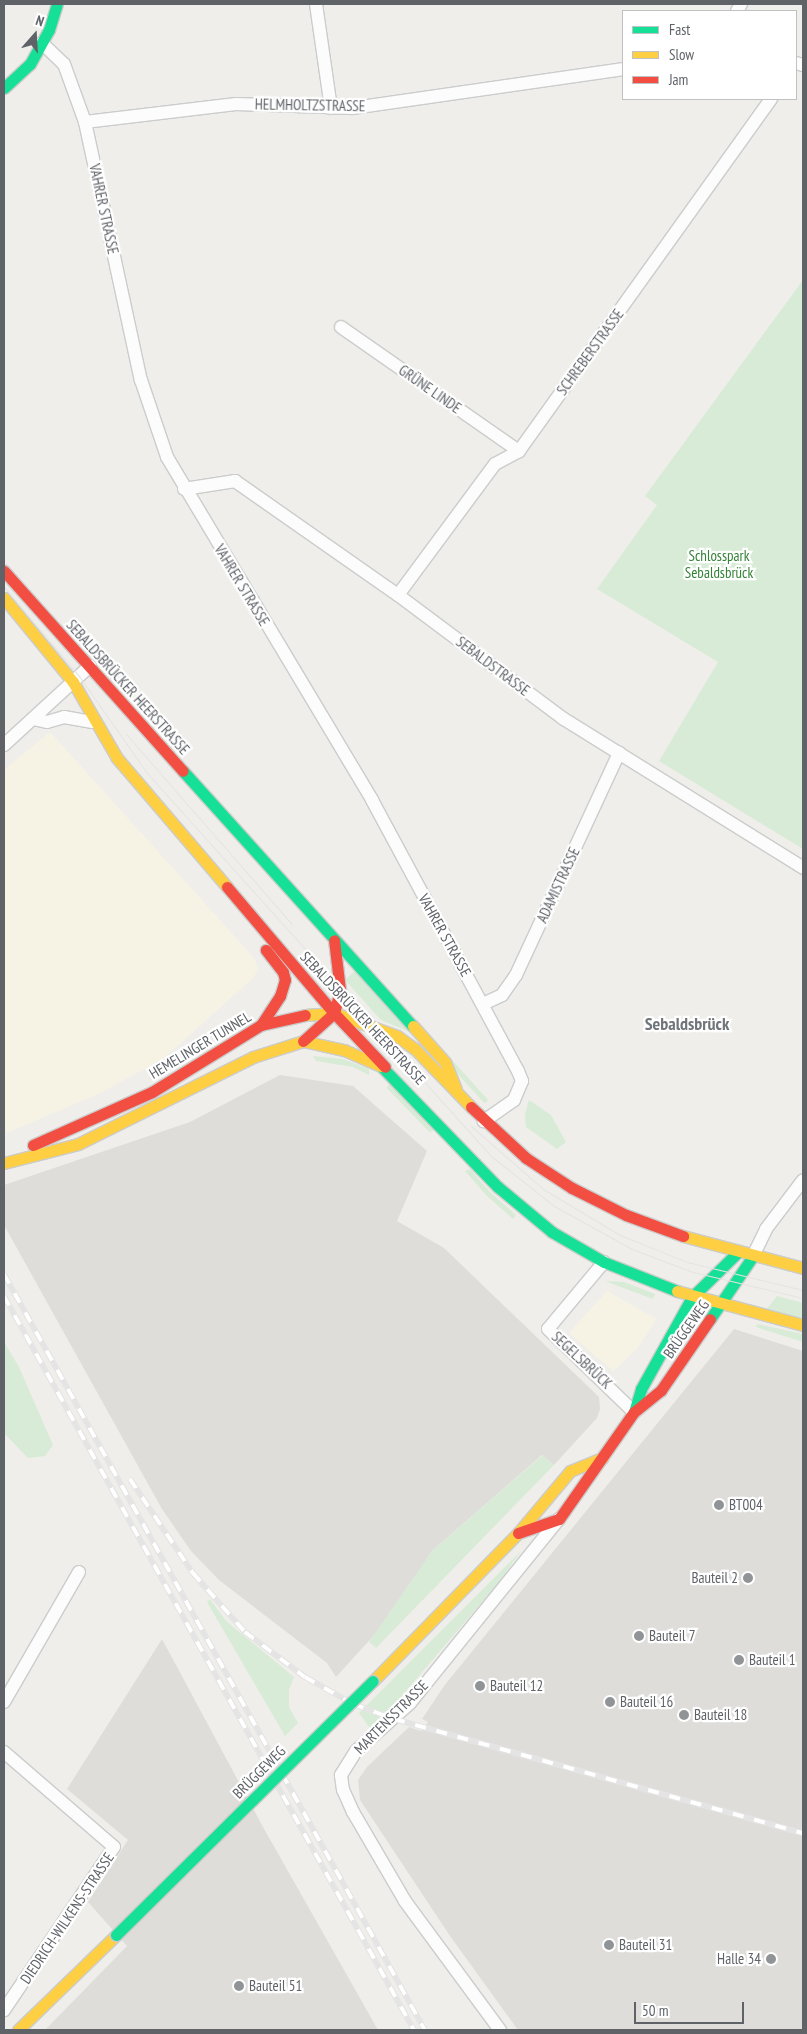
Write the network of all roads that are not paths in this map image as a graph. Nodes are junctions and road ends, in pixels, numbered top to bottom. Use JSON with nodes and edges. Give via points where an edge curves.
{"nodes":[{"id":1,"x":57,"y":4,"type":"edge"},
{"id":2,"x":316,"y":4,"type":"edge"},
{"id":3,"x":42,"y":43,"type":"junction"},
{"id":4,"x":622,"y":69,"type":"edge"},
{"id":5,"x":4,"y":88,"type":"edge"},
{"id":6,"x":770,"y":100,"type":"edge"},
{"id":7,"x":331,"y":108,"type":"junction"},
{"id":8,"x":85,"y":122,"type":"junction"},
{"id":9,"x":341,"y":327,"type":"dead end"},
{"id":10,"x":519,"y":451,"type":"junction"},
{"id":11,"x":184,"y":489,"type":"junction"},
{"id":12,"x":4,"y":571,"type":"edge"},
{"id":13,"x":398,"y":595,"type":"junction"},
{"id":14,"x":4,"y":598,"type":"edge"},
{"id":15,"x":90,"y":666,"type":"junction"},
{"id":16,"x":72,"y":682,"type":"junction"},
{"id":17,"x":33,"y":719,"type":"junction"},
{"id":18,"x":94,"y":722,"type":"junction"},
{"id":19,"x":4,"y":745,"type":"edge"},
{"id":20,"x":619,"y":754,"type":"junction"},
{"id":21,"x":803,"y":868,"type":"edge"},
{"id":22,"x":223,"y":884,"type":"junction"},
{"id":23,"x":334,"y":940,"type":"junction"},
{"id":24,"x":483,"y":1004,"type":"junction"},
{"id":25,"x":334,"y":1013,"type":"junction"},
{"id":26,"x":261,"y":1025,"type":"junction"},
{"id":27,"x":303,"y":1041,"type":"junction"},
{"id":28,"x":386,"y":1068,"type":"junction"},
{"id":29,"x":458,"y":1094,"type":"junction"},
{"id":30,"x":484,"y":1121,"type":"junction"},
{"id":31,"x":4,"y":1158,"type":"edge"},
{"id":32,"x":4,"y":1163,"type":"edge"},
{"id":33,"x":803,"y":1180,"type":"edge"},
{"id":34,"x":761,"y":1237,"type":"junction"},
{"id":35,"x":738,"y":1252,"type":"junction"},
{"id":36,"x":753,"y":1256,"type":"junction"},
{"id":37,"x":604,"y":1262,"type":"junction"},
{"id":38,"x":803,"y":1268,"type":"edge"},
{"id":39,"x":692,"y":1297,"type":"junction"},
{"id":40,"x":721,"y":1305,"type":"junction"},
{"id":41,"x":803,"y":1325,"type":"edge"},
{"id":42,"x":634,"y":1412,"type":"junction"},
{"id":43,"x":602,"y":1458,"type":"junction"},
{"id":44,"x":559,"y":1519,"type":"junction"},
{"id":45,"x":518,"y":1533,"type":"junction"},
{"id":46,"x":78,"y":1572,"type":"dead end"},
{"id":47,"x":4,"y":1702,"type":"edge"},
{"id":48,"x":4,"y":1752,"type":"edge"},
{"id":49,"x":4,"y":2010,"type":"edge"},
{"id":50,"x":18,"y":2030,"type":"edge"},
{"id":51,"x":500,"y":2030,"type":"edge"}],
"edges":[{"from":1,"to":3,"type":"main road"},
{"from":2,"to":7,"type":"street"},
{"from":3,"to":5,"type":"main road","via":[[30,64]]},
{"from":3,"to":8,"type":"street","name":"VAHRER STRASSE","via":[[64,64]]},
{"from":4,"to":7,"type":"street","name":"HELMHOLTZSTRASSE","via":[[353,108]]},
{"from":6,"to":10,"type":"street","name":"SCHREBERSTRASSE"},
{"from":7,"to":8,"type":"street","name":"HELMHOLTZSTRASSE","via":[[236,104]]},
{"from":8,"to":11,"type":"street","name":"VAHRER STRASSE","via":[[141,380],[157,430]]},
{"from":9,"to":10,"type":"street","name":"GRÜNE LINDE"},
{"from":10,"to":13,"type":"street","name":"SCHREBERSTRASSE","via":[[495,464]]},
{"from":11,"to":13,"type":"street","name":"SEBALDSTRASSE","via":[[235,480]]},
{"from":11,"to":24,"type":"street","name":"VAHRER STRASSE","via":[[372,800]]},
{"from":12,"to":15,"type":"main road","name":"SEBALDSBRÜCKER HEERSTRASSE"},
{"from":13,"to":20,"type":"street","name":"SEBALDSTRASSE","via":[[564,719]]},
{"from":14,"to":16,"type":"main road","name":"SEBALDSBRÜCKER HEERSTRASSE"},
{"from":15,"to":16,"type":"street"},
{"from":15,"to":23,"type":"main road","name":"SEBALDSBRÜCKER HEERSTRASSE"},
{"from":16,"to":17,"type":"street"},
{"from":16,"to":18,"type":"main road","name":"SEBALDSBRÜCKER HEERSTRASSE"},
{"from":17,"to":18,"type":"street","via":[[47,722],[64,717]]},
{"from":17,"to":19,"type":"street"},
{"from":18,"to":22,"type":"main road","name":"SEBALDSBRÜCKER HEERSTRASSE","via":[[117,758]]},
{"from":20,"to":21,"type":"street","name":"SEBALDSTRASSE"},
{"from":20,"to":24,"type":"street","name":"ADAMISTRASSE","via":[[516,975],[502,995]]},
{"from":22,"to":25,"type":"main road","name":"SEBALDSBRÜCKER HEERSTRASSE"},
{"from":22,"to":26,"type":"main road","via":[[229,908],[283,972],[285,980],[280,996]]},
{"from":23,"to":25,"type":"main road","via":[[340,990]]},
{"from":23,"to":29,"type":"main road","name":"SEBALDSBRÜCKER HEERSTRASSE","via":[[445,1062]]},
{"from":24,"to":30,"type":"street","name":"VAHRER STRASSE","via":[[522,1081],[514,1100]]},
{"from":25,"to":26,"type":"main road","name":"HEMELINGER TUNNEL","via":[[299,1015]]},
{"from":25,"to":27,"type":"main road"},
{"from":25,"to":28,"type":"main road","name":"SEBALDSBRÜCKER HEERSTRASSE"},
{"from":25,"to":29,"type":"main road","name":"HEMELINGER TUNNEL","via":[[397,1036]]},
{"from":26,"to":31,"type":"main road","name":"HEMELINGER TUNNEL","via":[[152,1092]]},
{"from":27,"to":28,"type":"main road","via":[[344,1050]]},
{"from":27,"to":32,"type":"main road","via":[[253,1057],[78,1144]]},
{"from":28,"to":37,"type":"main road","name":"SEBALDSBRÜCKER HEERSTRASSE","via":[[498,1187],[552,1232]]},
{"from":29,"to":30,"type":"main road","name":"SEBALDSBRÜCKER HEERSTRASSE"},
{"from":30,"to":35,"type":"main road","name":"SEBALDSBRÜCKER HEERSTRASSE","via":[[526,1158],[626,1216]]},
{"from":33,"to":34,"type":"street"},
{"from":34,"to":35,"type":"street"},
{"from":34,"to":36,"type":"street"},
{"from":35,"to":36,"type":"main road","name":"SEBALDSBRÜCKER HEERSTRASSE"},
{"from":35,"to":39,"type":"main road","name":"BRÜGGEWEG"},
{"from":36,"to":38,"type":"main road","name":"SEBALDSBRÜCKER HEERSTRASSE"},
{"from":36,"to":40,"type":"main road","name":"BRÜGGEWEG"},
{"from":37,"to":39,"type":"main road","name":"SEBALDSBRÜCKER HEERSTRASSE"},
{"from":37,"to":42,"type":"street","name":"SEGELSBRÜCK","via":[[548,1329]]},
{"from":39,"to":40,"type":"main road","name":"SEBALDSBRÜCKER HEERSTRASSE"},
{"from":39,"to":42,"type":"main road","name":"BRÜGGEWEG","via":[[641,1389]]},
{"from":40,"to":41,"type":"main road","name":"SEBALDSBRÜCKER HEERSTRASSE"},
{"from":40,"to":42,"type":"main road","name":"BRÜGGEWEG","via":[[661,1390]]},
{"from":42,"to":43,"type":"main road","name":"BRÜGGEWEG"},
{"from":43,"to":44,"type":"main road","name":"BRÜGGEWEG"},
{"from":43,"to":45,"type":"main road","name":"BRÜGGEWEG","via":[[570,1471]]},
{"from":44,"to":45,"type":"main road","name":"BRÜGGEWEG"},
{"from":44,"to":51,"type":"street","name":"MARTENSSTRASSE","via":[[410,1703],[356,1751],[341,1774],[343,1790],[353,1812],[405,1901]]},
{"from":45,"to":50,"type":"main road","name":"BRÜGGEWEG","bridge":true},
{"from":46,"to":47,"type":"street"},
{"from":48,"to":49,"type":"street","name":"DIEDRICH-WILKENS-STRASSE","via":[[114,1847]]}]}
